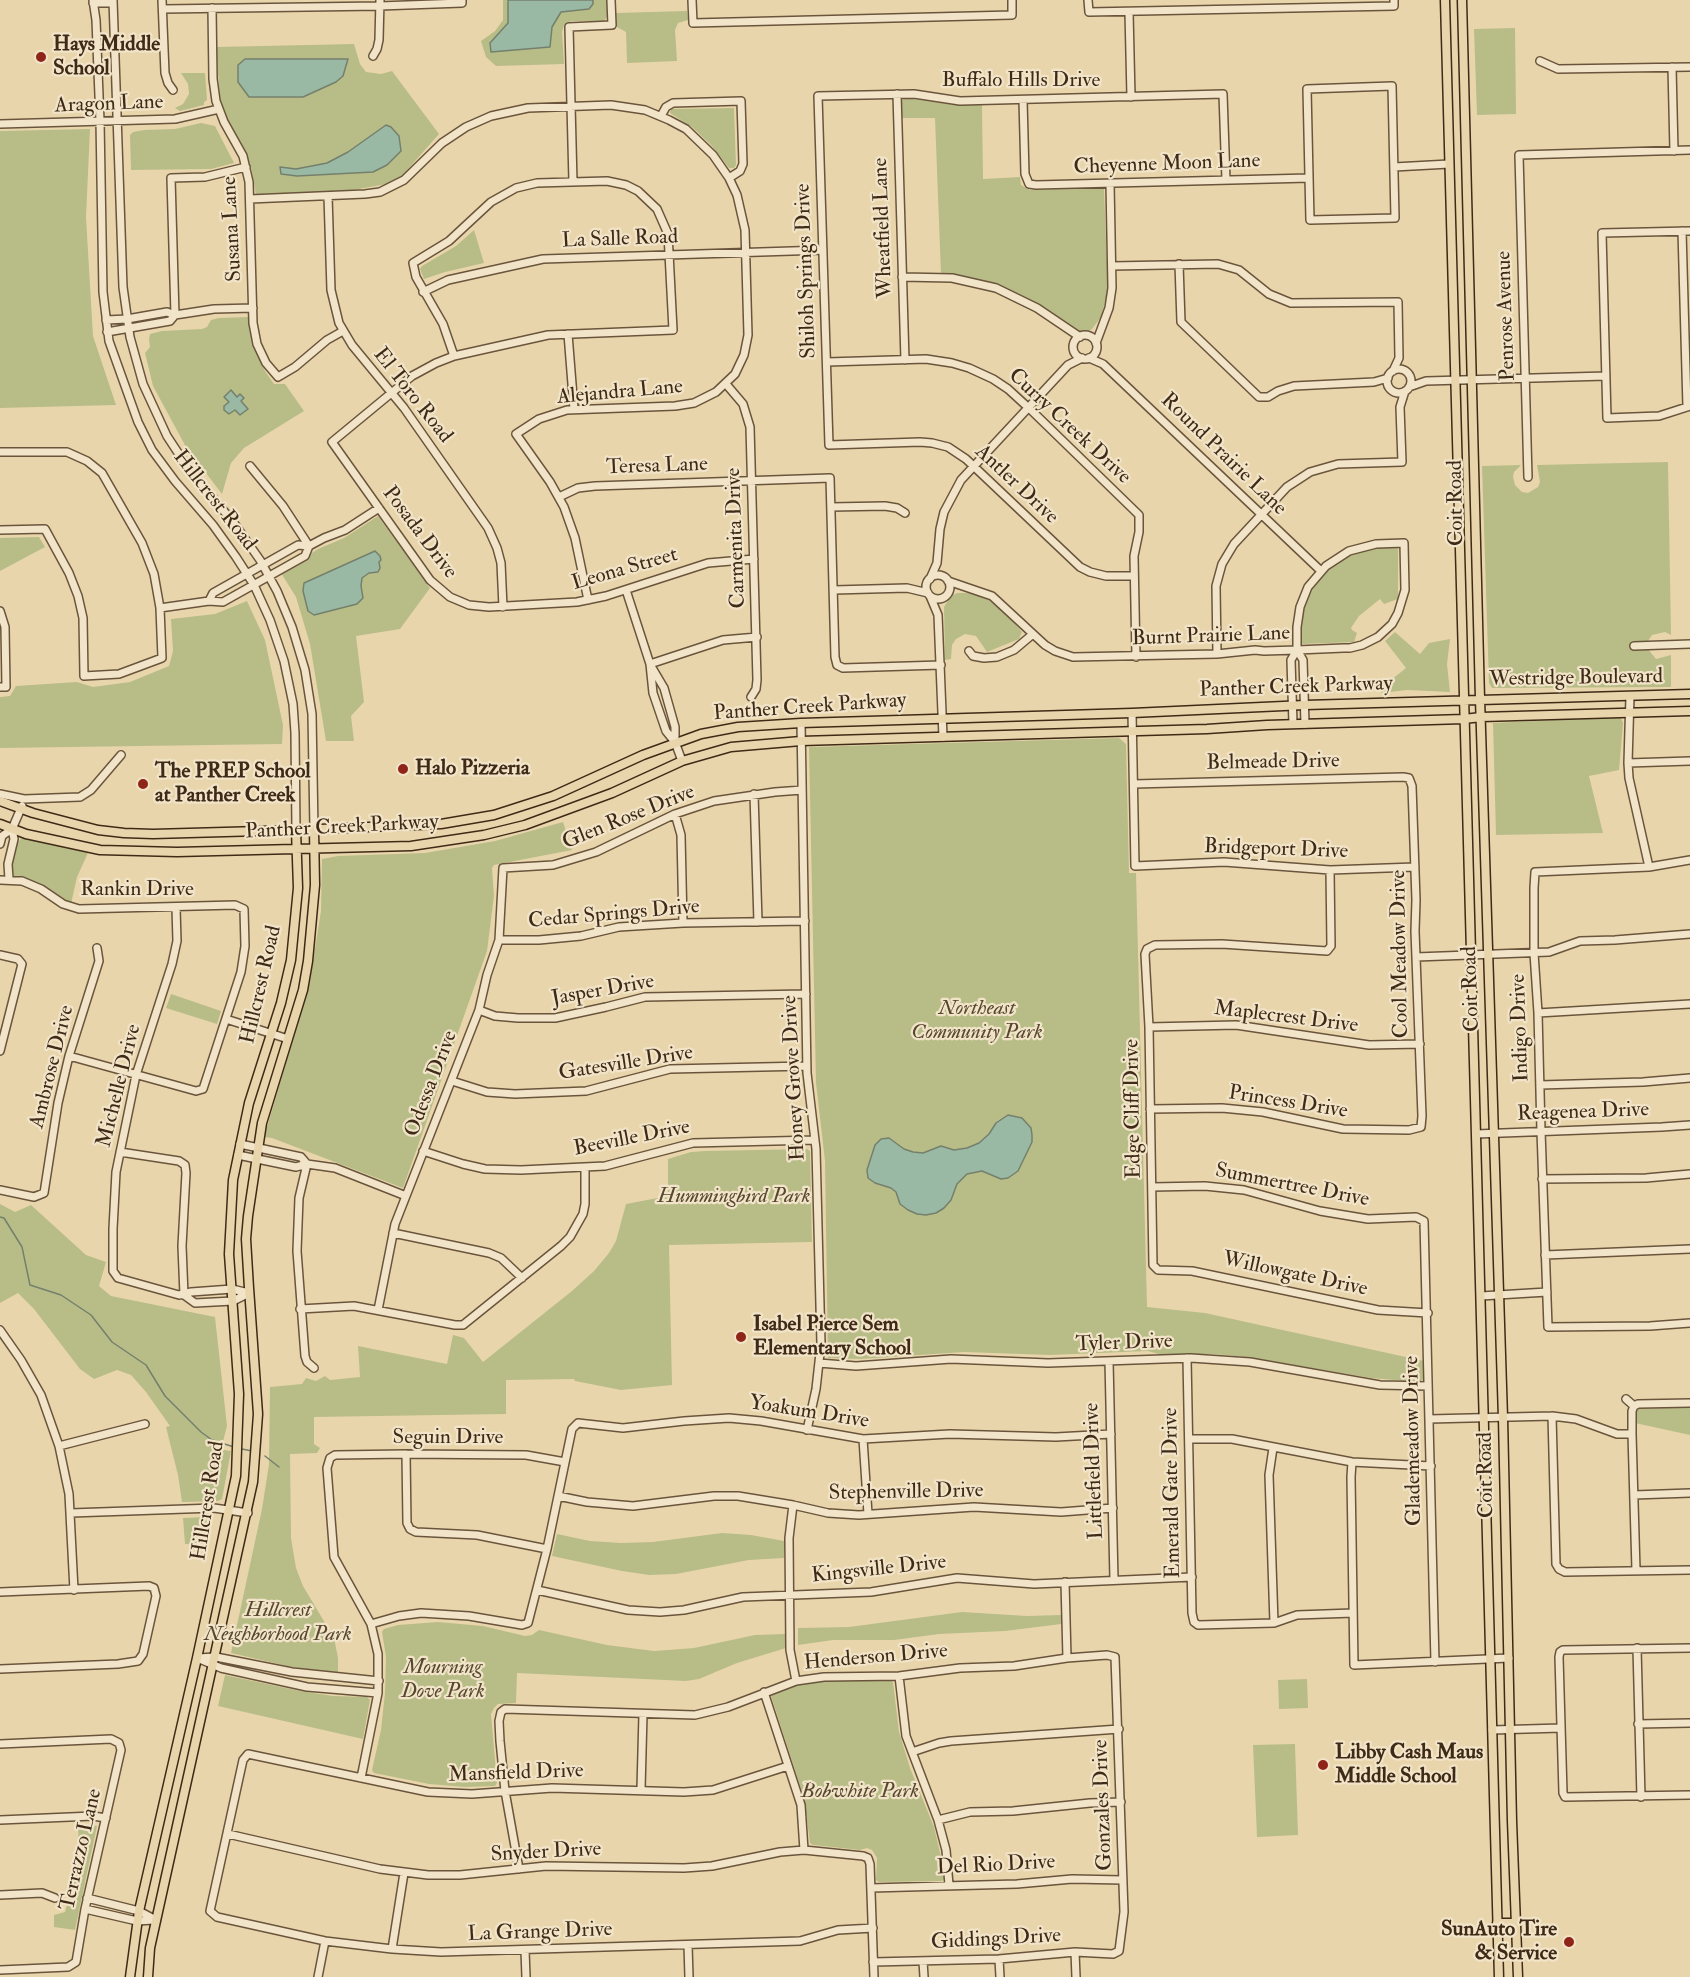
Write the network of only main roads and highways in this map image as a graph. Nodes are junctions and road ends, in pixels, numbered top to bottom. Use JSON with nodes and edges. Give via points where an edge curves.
{"nodes":[{"id":1,"x":1445,"y":0,"type":"edge"},
{"id":2,"x":1462,"y":0,"type":"edge"},
{"id":3,"x":1466,"y":164,"type":"junction"},
{"id":4,"x":1449,"y":165,"type":"junction"},
{"id":5,"x":1690,"y":694,"type":"edge"},
{"id":6,"x":1480,"y":699,"type":"junction"},
{"id":7,"x":1463,"y":700,"type":"junction"},
{"id":8,"x":1690,"y":711,"type":"edge"},
{"id":9,"x":1481,"y":717,"type":"junction"},
{"id":10,"x":1464,"y":719,"type":"junction"},
{"id":11,"x":0,"y":801,"type":"edge"},
{"id":12,"x":0,"y":824,"type":"edge"},
{"id":13,"x":296,"y":830,"type":"junction"},
{"id":14,"x":314,"y":830,"type":"junction"},
{"id":15,"x":153,"y":834,"type":"junction"},
{"id":16,"x":297,"y":849,"type":"junction"},
{"id":17,"x":314,"y":849,"type":"junction"},
{"id":18,"x":153,"y":851,"type":"junction"},
{"id":19,"x":1512,"y":1821,"type":"junction"},
{"id":20,"x":1495,"y":1822,"type":"junction"},
{"id":21,"x":1497,"y":1923,"type":"junction"},
{"id":22,"x":1515,"y":1923,"type":"junction"},
{"id":23,"x":131,"y":1975,"type":"edge"},
{"id":24,"x":148,"y":1977,"type":"edge"},
{"id":25,"x":1499,"y":1977,"type":"edge"},
{"id":26,"x":1518,"y":1977,"type":"edge"}],
"edges":[{"from":1,"to":4,"type":"main road","name":"Coit Road"},
{"from":2,"to":3,"type":"main road","name":"Coit Road"},
{"from":3,"to":4,"type":"main road"},
{"from":3,"to":6,"type":"main road","name":"Coit Road"},
{"from":4,"to":7,"type":"main road","name":"Coit Road"},
{"from":5,"to":6,"type":"main road","name":"Westridge Boulevard"},
{"from":6,"to":7,"type":"main road","name":"Westridge Boulevard"},
{"from":6,"to":9,"type":"main road","name":"Coit Road"},
{"from":7,"to":10,"type":"main road","name":"Coit Road"},
{"from":7,"to":14,"type":"main road","name":"Panther Creek Parkway","via":[[801,723],[729,729],[676,743],[553,796],[494,815],[441,825]]},
{"from":8,"to":9,"type":"main road","name":"Westridge Boulevard"},
{"from":9,"to":10,"type":"main road","name":"Westridge Boulevard"},
{"from":9,"to":19,"type":"main road","name":"Coit Road"},
{"from":10,"to":17,"type":"main road","name":"Panther Creek Parkway","via":[[801,741],[731,747],[682,760],[612,793],[525,825],[411,846]]},
{"from":10,"to":20,"type":"main road","name":"Coit Road"},
{"from":11,"to":15,"type":"main road","name":"Panther Creek Parkway","via":[[98,830]]},
{"from":12,"to":18,"type":"main road","name":"Panther Creek Parkway","via":[[26,834],[100,850]]},
{"from":13,"to":14,"type":"main road","name":"Panther Creek Parkway"},
{"from":13,"to":15,"type":"main road","name":"Panther Creek Parkway"},
{"from":13,"to":16,"type":"main road","name":"Hillcrest Road"},
{"from":14,"to":17,"type":"main road","name":"Hillcrest Road"},
{"from":15,"to":18,"type":"main road"},
{"from":16,"to":17,"type":"main road","name":"Panther Creek Parkway"},
{"from":16,"to":18,"type":"main road","name":"Panther Creek Parkway"},
{"from":16,"to":23,"type":"main road","name":"Hillcrest Road","via":[[298,888],[291,960],[249,1103],[233,1180],[229,1254],[239,1394],[237,1466],[139,1911]]},
{"from":17,"to":24,"type":"main road","name":"Hillcrest Road","via":[[315,885],[303,990],[257,1147],[246,1239],[258,1393],[255,1467],[150,1948]]},
{"from":19,"to":20,"type":"main road"},
{"from":19,"to":22,"type":"main road","name":"Coit Road"},
{"from":20,"to":21,"type":"main road","name":"Coit Road"},
{"from":21,"to":22,"type":"main road"},
{"from":21,"to":25,"type":"main road","name":"Coit Road"},
{"from":22,"to":26,"type":"main road","name":"Coit Road"}]}
